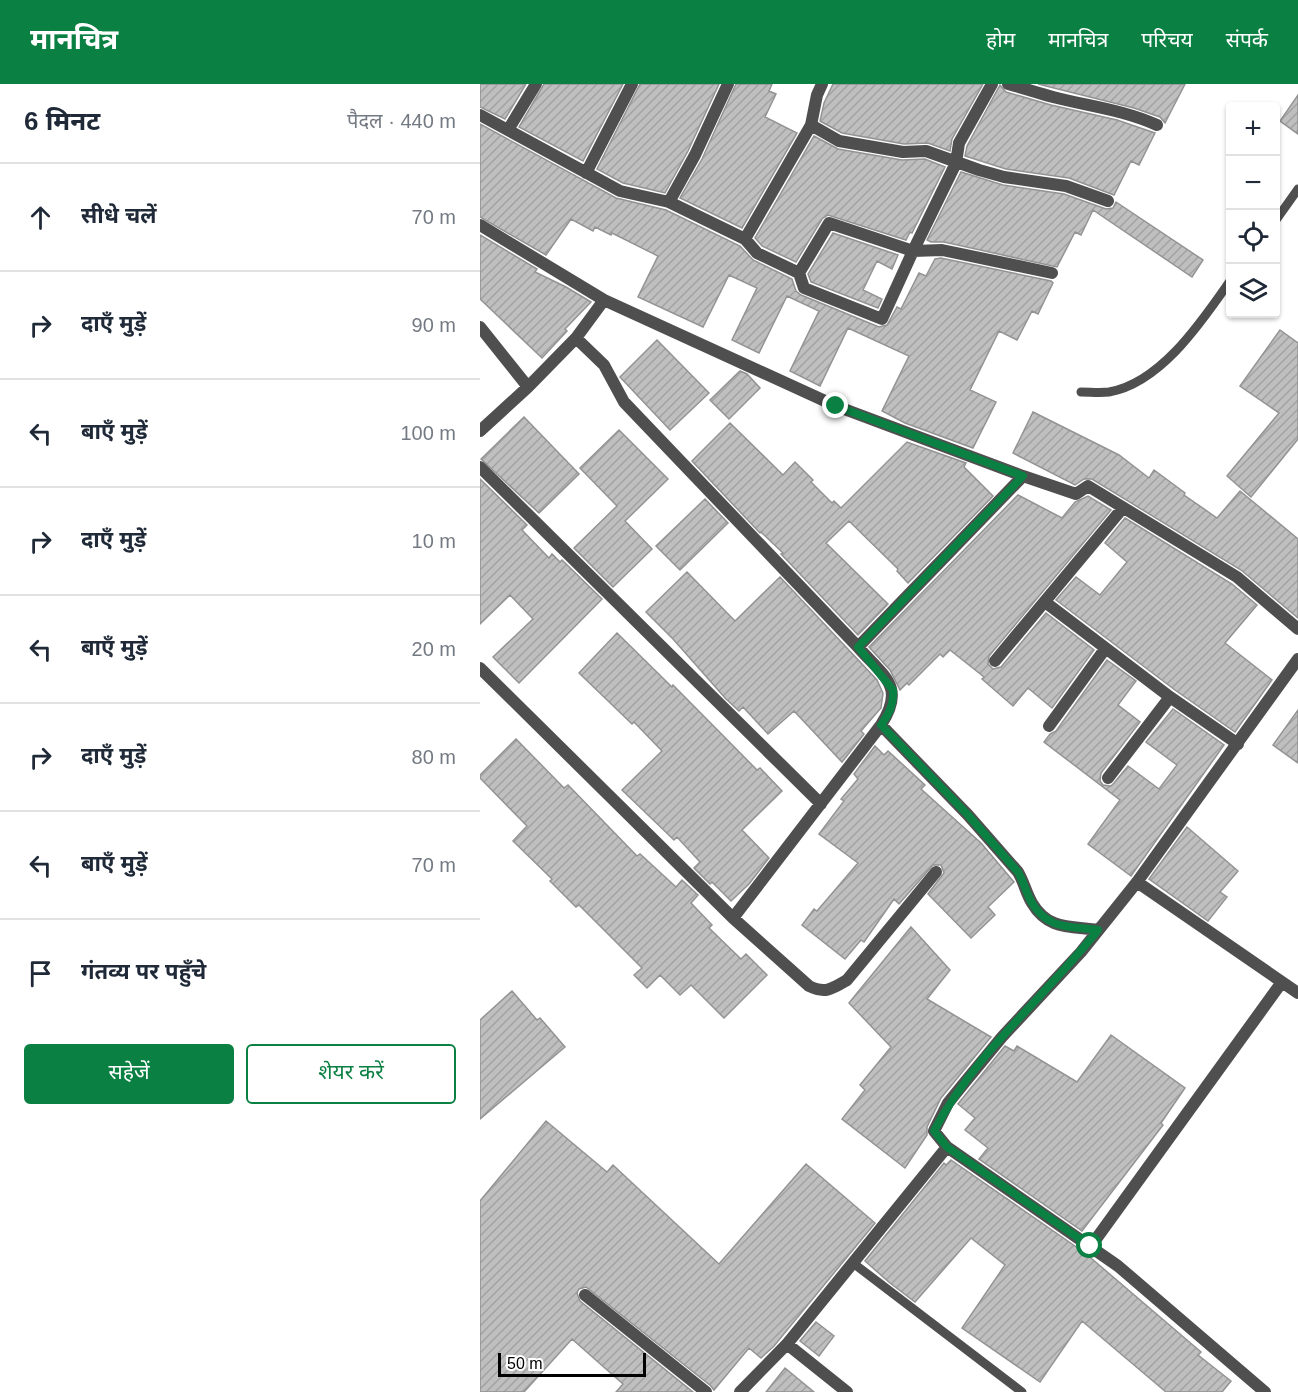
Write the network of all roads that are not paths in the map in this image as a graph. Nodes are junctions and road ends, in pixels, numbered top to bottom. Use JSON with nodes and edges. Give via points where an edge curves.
{"nodes":[{"id":1,"x":536,"y":84,"type":"edge"},
{"id":2,"x":632,"y":84,"type":"edge"},
{"id":3,"x":728,"y":84,"type":"edge"},
{"id":4,"x":822,"y":84,"type":"edge"},
{"id":5,"x":992,"y":84,"type":"edge"},
{"id":6,"x":1008,"y":84,"type":"edge"},
{"id":7,"x":480,"y":115,"type":"edge"},
{"id":8,"x":811,"y":125,"type":"junction"},
{"id":9,"x":1157,"y":125,"type":"dead end"},
{"id":10,"x":508,"y":130,"type":"junction"},
{"id":11,"x":956,"y":163,"type":"junction"},
{"id":12,"x":586,"y":173,"type":"junction"},
{"id":13,"x":1298,"y":189,"type":"edge"},
{"id":14,"x":1108,"y":201,"type":"dead end"},
{"id":15,"x":669,"y":202,"type":"junction"},
{"id":16,"x":1280,"y":213,"type":"edge"},
{"id":17,"x":480,"y":225,"type":"edge"},
{"id":18,"x":745,"y":239,"type":"junction"},
{"id":19,"x":913,"y":251,"type":"junction"},
{"id":20,"x":799,"y":273,"type":"junction"},
{"id":21,"x":1052,"y":273,"type":"dead end"},
{"id":22,"x":1226,"y":287,"type":"edge"},
{"id":23,"x":604,"y":300,"type":"junction"},
{"id":24,"x":480,"y":327,"type":"edge"},
{"id":25,"x":576,"y":338,"type":"junction"},
{"id":26,"x":528,"y":387,"type":"junction"},
{"id":27,"x":1081,"y":392,"type":"dead end"},
{"id":28,"x":480,"y":431,"type":"edge"},
{"id":29,"x":480,"y":467,"type":"edge"},
{"id":30,"x":1023,"y":476,"type":"junction"},
{"id":31,"x":1122,"y":508,"type":"junction"},
{"id":32,"x":1046,"y":602,"type":"junction"},
{"id":33,"x":1298,"y":629,"type":"edge"},
{"id":34,"x":858,"y":647,"type":"junction"},
{"id":35,"x":1105,"y":649,"type":"junction"},
{"id":36,"x":1298,"y":659,"type":"edge"},
{"id":37,"x":995,"y":661,"type":"dead end"},
{"id":38,"x":480,"y":668,"type":"edge"},
{"id":39,"x":1170,"y":697,"type":"junction"},
{"id":40,"x":881,"y":725,"type":"junction"},
{"id":41,"x":1048,"y":726,"type":"dead end"},
{"id":42,"x":1238,"y":744,"type":"junction"},
{"id":43,"x":1108,"y":778,"type":"dead end"},
{"id":44,"x":821,"y":804,"type":"junction"},
{"id":45,"x":936,"y":872,"type":"dead end"},
{"id":46,"x":1137,"y":882,"type":"junction"},
{"id":47,"x":733,"y":918,"type":"junction"},
{"id":48,"x":1098,"y":930,"type":"junction"},
{"id":49,"x":1282,"y":982,"type":"junction"},
{"id":50,"x":1298,"y":993,"type":"edge"},
{"id":51,"x":947,"y":1147,"type":"junction"},
{"id":52,"x":1090,"y":1246,"type":"junction"},
{"id":53,"x":853,"y":1263,"type":"junction"},
{"id":54,"x":585,"y":1295,"type":"dead end"},
{"id":55,"x":787,"y":1344,"type":"junction"},
{"id":56,"x":706,"y":1392,"type":"edge"},
{"id":57,"x":740,"y":1392,"type":"edge"},
{"id":58,"x":847,"y":1392,"type":"edge"},
{"id":59,"x":1022,"y":1392,"type":"edge"},
{"id":60,"x":1265,"y":1392,"type":"edge"}],
"edges":[{"from":1,"to":10,"type":"street"},
{"from":2,"to":12,"type":"street"},
{"from":3,"to":15,"type":"street"},
{"from":4,"to":8,"type":"street"},
{"from":5,"to":11,"type":"street","via":[[959,143]]},
{"from":6,"to":9,"type":"street"},
{"from":7,"to":10,"type":"street"},
{"from":8,"to":11,"type":"street","via":[[839,141],[903,152],[926,151]]},
{"from":8,"to":18,"type":"street"},
{"from":10,"to":12,"type":"street"},
{"from":11,"to":14,"type":"street","via":[[1004,177],[1066,186]]},
{"from":11,"to":19,"type":"street"},
{"from":12,"to":15,"type":"street","via":[[620,191]]},
{"from":13,"to":16,"type":"lane"},
{"from":15,"to":18,"type":"street"},
{"from":17,"to":23,"type":"street"},
{"from":18,"to":20,"type":"street","via":[[757,253]]},
{"from":19,"to":20,"type":"street","via":[[829,223]]},
{"from":19,"to":20,"type":"street","via":[[882,319],[804,288]]},
{"from":19,"to":21,"type":"street","via":[[942,250]]},
{"from":22,"to":27,"type":"lane","via":[[1199,325],[1160,366],[1136,382],[1110,392]]},
{"from":23,"to":25,"type":"street"},
{"from":23,"to":30,"type":"street","via":[[836,406]]},
{"from":24,"to":26,"type":"street"},
{"from":25,"to":26,"type":"street"},
{"from":25,"to":34,"type":"street","via":[[603,365],[624,402]]},
{"from":26,"to":28,"type":"street"},
{"from":29,"to":44,"type":"street"},
{"from":30,"to":31,"type":"street","via":[[1076,494],[1088,486]]},
{"from":30,"to":34,"type":"street"},
{"from":31,"to":32,"type":"street"},
{"from":31,"to":33,"type":"street","via":[[1237,577]]},
{"from":32,"to":35,"type":"street"},
{"from":32,"to":37,"type":"street"},
{"from":34,"to":40,"type":"street","via":[[893,690],[890,711]]},
{"from":35,"to":39,"type":"street"},
{"from":35,"to":41,"type":"street"},
{"from":36,"to":42,"type":"street"},
{"from":38,"to":47,"type":"street"},
{"from":39,"to":42,"type":"street"},
{"from":39,"to":43,"type":"street"},
{"from":40,"to":44,"type":"street"},
{"from":40,"to":48,"type":"street","via":[[1018,872],[1040,915],[1052,924]]},
{"from":42,"to":46,"type":"street"},
{"from":44,"to":47,"type":"street"},
{"from":45,"to":47,"type":"street","via":[[847,980],[831,989],[819,991],[808,986]]},
{"from":46,"to":48,"type":"street"},
{"from":46,"to":49,"type":"street"},
{"from":48,"to":51,"type":"street","via":[[948,1103],[934,1131]]},
{"from":49,"to":50,"type":"street"},
{"from":49,"to":52,"type":"street"},
{"from":51,"to":52,"type":"street"},
{"from":51,"to":53,"type":"street"},
{"from":52,"to":60,"type":"street"},
{"from":53,"to":55,"type":"street"},
{"from":53,"to":59,"type":"lane"},
{"from":54,"to":56,"type":"street"},
{"from":55,"to":57,"type":"street"},
{"from":55,"to":58,"type":"street"}]}
